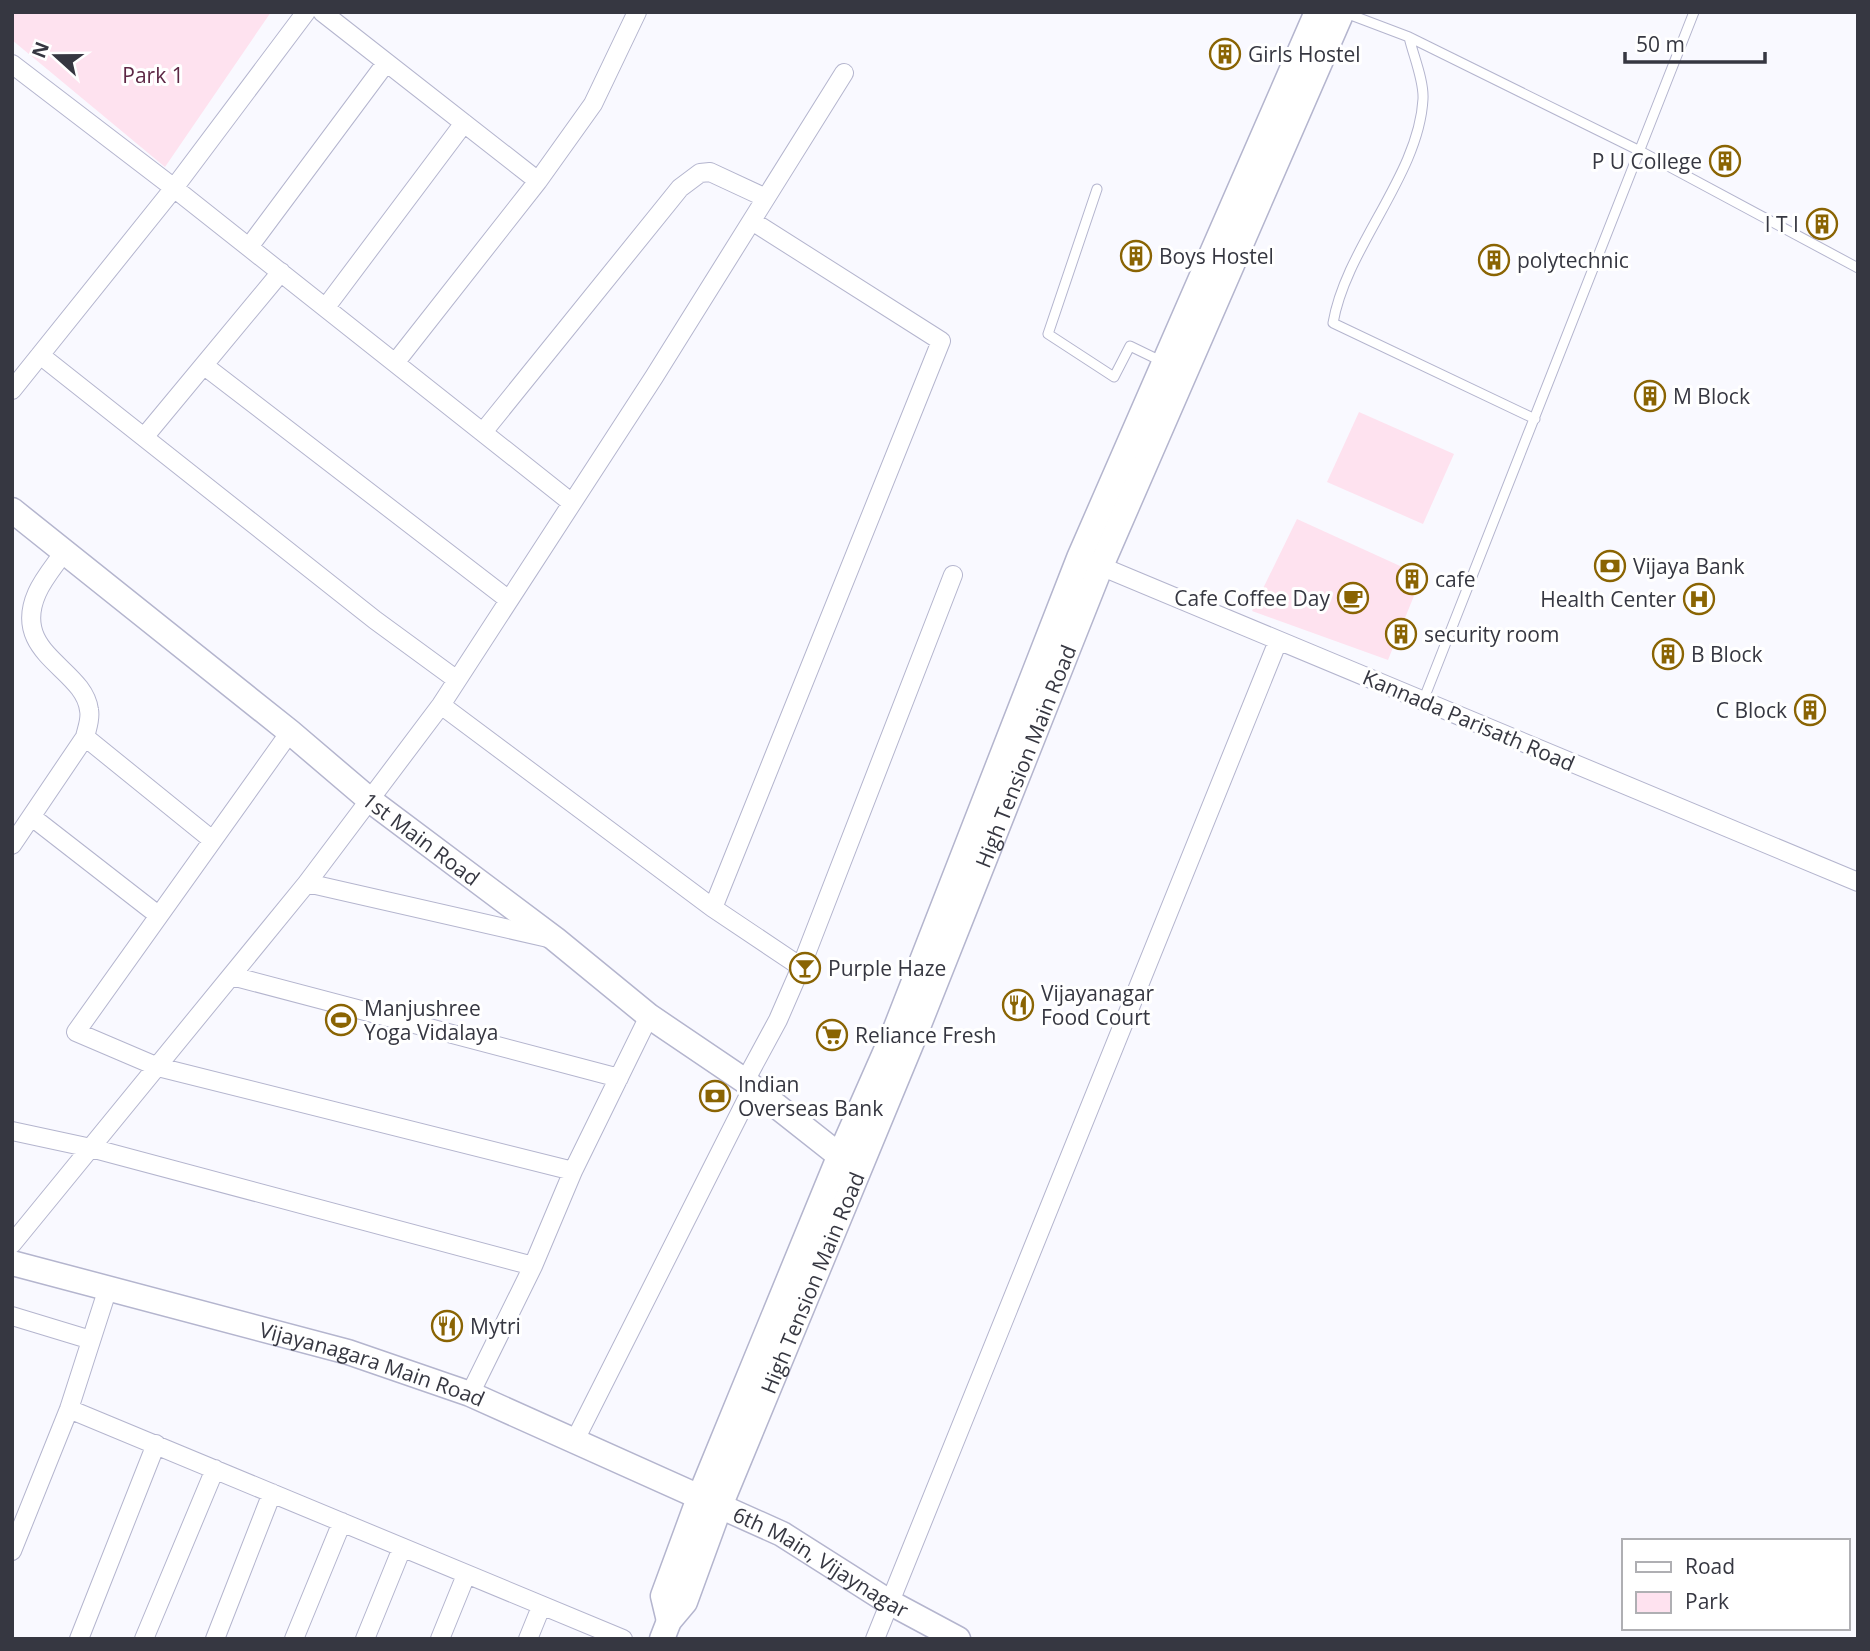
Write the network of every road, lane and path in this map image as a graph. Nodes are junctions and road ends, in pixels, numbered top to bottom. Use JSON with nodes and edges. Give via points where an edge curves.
{"nodes":[{"id":1,"x":306,"y":12,"type":"edge"},
{"id":2,"x":322,"y":12,"type":"edge"},
{"id":3,"x":637,"y":12,"type":"edge"},
{"id":4,"x":1317,"y":12,"type":"edge"},
{"id":5,"x":1343,"y":12,"type":"edge"},
{"id":6,"x":1695,"y":12,"type":"edge"},
{"id":7,"x":1409,"y":37,"type":"junction"},
{"id":8,"x":386,"y":62,"type":"junction"},
{"id":9,"x":15,"y":73,"type":"edge"},
{"id":10,"x":844,"y":73,"type":"dead end"},
{"id":11,"x":464,"y":123,"type":"junction"},
{"id":12,"x":1642,"y":152,"type":"junction"},
{"id":13,"x":538,"y":181,"type":"junction"},
{"id":14,"x":174,"y":188,"type":"junction"},
{"id":15,"x":1097,"y":189,"type":"dead end"},
{"id":16,"x":766,"y":198,"type":"junction"},
{"id":17,"x":752,"y":221,"type":"junction"},
{"id":18,"x":249,"y":247,"type":"junction"},
{"id":19,"x":1858,"y":268,"type":"edge"},
{"id":20,"x":281,"y":272,"type":"junction"},
{"id":21,"x":326,"y":307,"type":"junction"},
{"id":22,"x":40,"y":355,"type":"junction"},
{"id":23,"x":395,"y":362,"type":"junction"},
{"id":24,"x":1163,"y":362,"type":"junction"},
{"id":25,"x":206,"y":367,"type":"junction"},
{"id":26,"x":12,"y":390,"type":"edge"},
{"id":27,"x":1535,"y":419,"type":"junction"},
{"id":28,"x":483,"y":432,"type":"junction"},
{"id":29,"x":145,"y":436,"type":"junction"},
{"id":30,"x":572,"y":503,"type":"junction"},
{"id":31,"x":12,"y":510,"type":"edge"},
{"id":32,"x":64,"y":552,"type":"junction"},
{"id":33,"x":1090,"y":562,"type":"junction"},
{"id":34,"x":953,"y":575,"type":"dead end"},
{"id":35,"x":509,"y":600,"type":"junction"},
{"id":36,"x":1278,"y":641,"type":"junction"},
{"id":37,"x":457,"y":680,"type":"junction"},
{"id":38,"x":1423,"y":701,"type":"junction"},
{"id":39,"x":441,"y":705,"type":"junction"},
{"id":40,"x":290,"y":732,"type":"junction"},
{"id":41,"x":85,"y":737,"type":"junction"},
{"id":42,"x":371,"y":801,"type":"junction"},
{"id":43,"x":32,"y":817,"type":"junction"},
{"id":44,"x":211,"y":839,"type":"junction"},
{"id":45,"x":12,"y":845,"type":"edge"},
{"id":46,"x":1858,"y":882,"type":"edge"},
{"id":47,"x":307,"y":883,"type":"junction"},
{"id":48,"x":713,"y":908,"type":"junction"},
{"id":49,"x":158,"y":915,"type":"junction"},
{"id":50,"x":555,"y":939,"type":"junction"},
{"id":51,"x":801,"y":967,"type":"junction"},
{"id":52,"x":232,"y":976,"type":"junction"},
{"id":53,"x":649,"y":1016,"type":"junction"},
{"id":54,"x":158,"y":1067,"type":"junction"},
{"id":55,"x":619,"y":1078,"type":"junction"},
{"id":56,"x":749,"y":1084,"type":"junction"},
{"id":57,"x":12,"y":1131,"type":"edge"},
{"id":58,"x":92,"y":1148,"type":"junction"},
{"id":59,"x":848,"y":1163,"type":"junction"},
{"id":60,"x":573,"y":1171,"type":"junction"},
{"id":61,"x":12,"y":1244,"type":"edge"},
{"id":62,"x":12,"y":1262,"type":"edge"},
{"id":63,"x":533,"y":1266,"type":"junction"},
{"id":64,"x":108,"y":1288,"type":"junction"},
{"id":65,"x":12,"y":1317,"type":"edge"},
{"id":66,"x":91,"y":1340,"type":"junction"},
{"id":67,"x":470,"y":1394,"type":"junction"},
{"id":68,"x":69,"y":1409,"type":"junction"},
{"id":69,"x":574,"y":1442,"type":"junction"},
{"id":70,"x":156,"y":1444,"type":"junction"},
{"id":71,"x":215,"y":1469,"type":"junction"},
{"id":72,"x":272,"y":1493,"type":"junction"},
{"id":73,"x":710,"y":1502,"type":"junction"},
{"id":74,"x":342,"y":1522,"type":"junction"},
{"id":75,"x":402,"y":1548,"type":"junction"},
{"id":76,"x":12,"y":1551,"type":"edge"},
{"id":77,"x":466,"y":1575,"type":"junction"},
{"id":78,"x":889,"y":1602,"type":"junction"},
{"id":79,"x":541,"y":1607,"type":"junction"},
{"id":80,"x":665,"y":1630,"type":"edge"},
{"id":81,"x":79,"y":1639,"type":"edge"},
{"id":82,"x":144,"y":1639,"type":"edge"},
{"id":83,"x":215,"y":1639,"type":"edge"},
{"id":84,"x":294,"y":1639,"type":"edge"},
{"id":85,"x":365,"y":1639,"type":"edge"},
{"id":86,"x":440,"y":1639,"type":"edge"},
{"id":87,"x":528,"y":1639,"type":"edge"},
{"id":88,"x":622,"y":1639,"type":"edge"},
{"id":89,"x":875,"y":1639,"type":"edge"},
{"id":90,"x":958,"y":1639,"type":"edge"}],
"edges":[{"from":1,"to":14,"type":"street"},
{"from":2,"to":8,"type":"street"},
{"from":3,"to":13,"type":"street","via":[[593,104]]},
{"from":4,"to":24,"type":"main road"},
{"from":5,"to":7,"type":"lane"},
{"from":5,"to":33,"type":"main road"},
{"from":6,"to":12,"type":"lane"},
{"from":7,"to":12,"type":"lane"},
{"from":7,"to":27,"type":"lane","via":[[1423,97],[1414,141],[1350,273],[1333,323]]},
{"from":8,"to":11,"type":"street"},
{"from":8,"to":18,"type":"street"},
{"from":9,"to":14,"type":"street"},
{"from":10,"to":16,"type":"street"},
{"from":11,"to":13,"type":"street"},
{"from":11,"to":21,"type":"street"},
{"from":12,"to":19,"type":"lane"},
{"from":12,"to":27,"type":"lane"},
{"from":13,"to":23,"type":"street"},
{"from":14,"to":18,"type":"street"},
{"from":14,"to":22,"type":"street"},
{"from":15,"to":24,"type":"lane","via":[[1048,334],[1114,377],[1130,346]]},
{"from":16,"to":17,"type":"street"},
{"from":16,"to":28,"type":"street","via":[[710,172],[699,173],[680,188]]},
{"from":17,"to":30,"type":"street"},
{"from":17,"to":48,"type":"street","via":[[941,341]]},
{"from":18,"to":20,"type":"street"},
{"from":20,"to":21,"type":"street"},
{"from":20,"to":25,"type":"street"},
{"from":21,"to":23,"type":"street"},
{"from":22,"to":26,"type":"street"},
{"from":22,"to":29,"type":"street"},
{"from":23,"to":28,"type":"street"},
{"from":24,"to":33,"type":"main road"},
{"from":25,"to":29,"type":"street"},
{"from":25,"to":35,"type":"street"},
{"from":27,"to":38,"type":"lane"},
{"from":28,"to":30,"type":"street"},
{"from":29,"to":37,"type":"street"},
{"from":30,"to":35,"type":"street"},
{"from":31,"to":32,"type":"main road","name":"1st Main Road"},
{"from":32,"to":40,"type":"main road","name":"1st Main Road"},
{"from":32,"to":41,"type":"street","via":[[37,593],[33,631],[41,648],[85,696],[89,709]]},
{"from":33,"to":36,"type":"street","name":"Kannada Parisath Road"},
{"from":33,"to":59,"type":"main road","via":[[895,1030]]},
{"from":34,"to":51,"type":"street"},
{"from":35,"to":37,"type":"street"},
{"from":36,"to":38,"type":"street","name":"Kannada Parisath Road"},
{"from":36,"to":78,"type":"street"},
{"from":37,"to":39,"type":"street"},
{"from":38,"to":46,"type":"street","name":"Kannada Parisath Road"},
{"from":39,"to":42,"type":"street"},
{"from":39,"to":48,"type":"street"},
{"from":40,"to":42,"type":"main road","name":"1st Main Road"},
{"from":40,"to":44,"type":"street"},
{"from":41,"to":43,"type":"street"},
{"from":41,"to":44,"type":"street"},
{"from":42,"to":47,"type":"street"},
{"from":42,"to":50,"type":"main road","name":"1st Main Road"},
{"from":43,"to":45,"type":"street"},
{"from":43,"to":49,"type":"street"},
{"from":44,"to":49,"type":"street"},
{"from":47,"to":50,"type":"street"},
{"from":47,"to":52,"type":"street"},
{"from":48,"to":51,"type":"street"},
{"from":49,"to":54,"type":"street","via":[[76,1032]]},
{"from":50,"to":53,"type":"main road","name":"1st Main Road"},
{"from":51,"to":56,"type":"street"},
{"from":52,"to":54,"type":"street"},
{"from":52,"to":55,"type":"street"},
{"from":53,"to":55,"type":"street"},
{"from":53,"to":56,"type":"main road","name":"1st Main Road"},
{"from":54,"to":58,"type":"street"},
{"from":54,"to":60,"type":"street"},
{"from":55,"to":60,"type":"street"},
{"from":56,"to":59,"type":"main road","name":"1st Main Road"},
{"from":56,"to":69,"type":"street"},
{"from":57,"to":58,"type":"street"},
{"from":58,"to":61,"type":"street"},
{"from":58,"to":63,"type":"street"},
{"from":59,"to":73,"type":"main road"},
{"from":60,"to":63,"type":"street"},
{"from":62,"to":64,"type":"main road","name":"Vijayanagara Main Road"},
{"from":63,"to":67,"type":"street"},
{"from":64,"to":66,"type":"street"},
{"from":64,"to":67,"type":"main road","name":"Vijayanagara Main Road","via":[[348,1352]]},
{"from":65,"to":66,"type":"street"},
{"from":66,"to":68,"type":"street"},
{"from":67,"to":69,"type":"main road","name":"Vijayanagara Main Road"},
{"from":68,"to":70,"type":"street"},
{"from":68,"to":76,"type":"street"},
{"from":69,"to":73,"type":"main road","name":"Vijayanagara Main Road"},
{"from":70,"to":71,"type":"street"},
{"from":70,"to":81,"type":"street"},
{"from":71,"to":72,"type":"street"},
{"from":71,"to":82,"type":"street"},
{"from":72,"to":74,"type":"street"},
{"from":72,"to":83,"type":"street"},
{"from":73,"to":78,"type":"main road","name":"6th Main, Vijaynagar","via":[[782,1534]]},
{"from":73,"to":80,"type":"main road","via":[[685,1602]]},
{"from":74,"to":75,"type":"street"},
{"from":74,"to":84,"type":"street"},
{"from":75,"to":77,"type":"street"},
{"from":75,"to":85,"type":"street"},
{"from":77,"to":79,"type":"street"},
{"from":77,"to":86,"type":"street"},
{"from":78,"to":89,"type":"street"},
{"from":78,"to":90,"type":"main road","name":"6th Main, Vijaynagar"},
{"from":79,"to":87,"type":"street"},
{"from":79,"to":88,"type":"street"}]}
